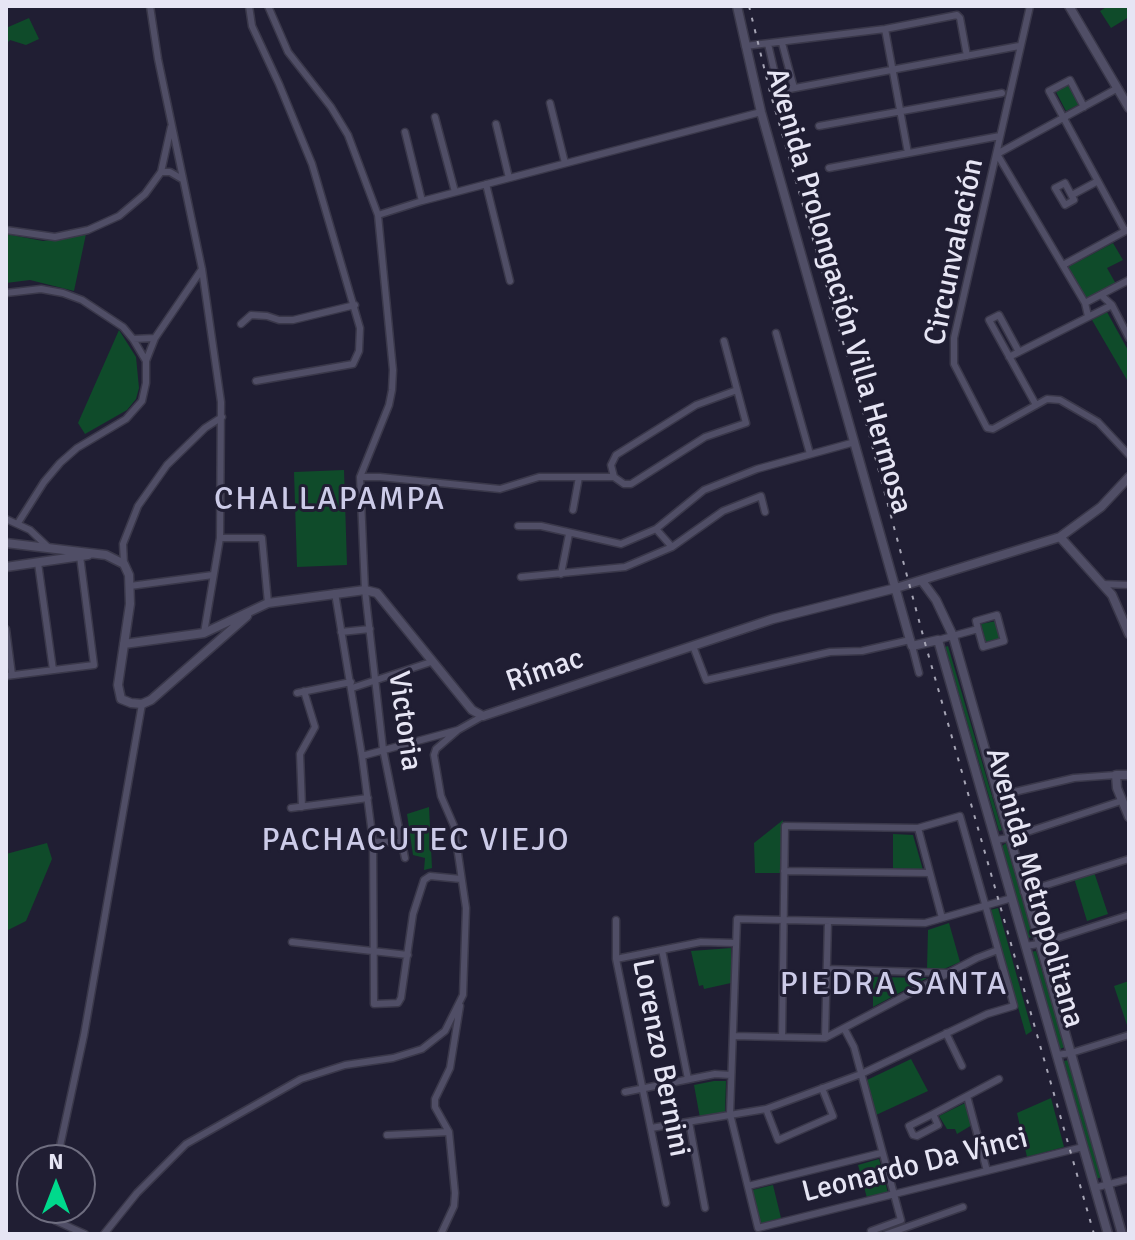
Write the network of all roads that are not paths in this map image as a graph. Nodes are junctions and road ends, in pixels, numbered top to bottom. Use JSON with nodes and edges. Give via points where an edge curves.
{"nodes":[{"id":1,"x":150,"y":6,"type":"edge"},
{"id":2,"x":249,"y":6,"type":"edge"},
{"id":3,"x":268,"y":6,"type":"edge"},
{"id":4,"x":737,"y":6,"type":"edge"},
{"id":5,"x":1030,"y":6,"type":"edge"},
{"id":6,"x":1069,"y":6,"type":"edge"},
{"id":7,"x":885,"y":29,"type":"junction"},
{"id":8,"x":782,"y":43,"type":"junction"},
{"id":9,"x":768,"y":44,"type":"junction"},
{"id":10,"x":745,"y":46,"type":"junction"},
{"id":11,"x":1019,"y":46,"type":"junction"},
{"id":12,"x":967,"y":56,"type":"junction"},
{"id":13,"x":893,"y":70,"type":"junction"},
{"id":14,"x":794,"y":88,"type":"junction"},
{"id":15,"x":1122,"y":90,"type":"edge"},
{"id":16,"x":1002,"y":93,"type":"dead end"},
{"id":17,"x":550,"y":103,"type":"dead end"},
{"id":18,"x":1084,"y":107,"type":"junction"},
{"id":19,"x":1129,"y":108,"type":"edge"},
{"id":20,"x":761,"y":112,"type":"junction"},
{"id":21,"x":900,"y":112,"type":"junction"},
{"id":22,"x":435,"y":117,"type":"dead end"},
{"id":23,"x":1063,"y":118,"type":"junction"},
{"id":24,"x":172,"y":122,"type":"junction"},
{"id":25,"x":496,"y":124,"type":"dead end"},
{"id":26,"x":819,"y":126,"type":"dead end"},
{"id":27,"x":405,"y":132,"type":"dead end"},
{"id":28,"x":1000,"y":136,"type":"junction"},
{"id":29,"x":908,"y":153,"type":"junction"},
{"id":30,"x":997,"y":154,"type":"junction"},
{"id":31,"x":565,"y":163,"type":"junction"},
{"id":32,"x":829,"y":168,"type":"dead end"},
{"id":33,"x":161,"y":172,"type":"junction"},
{"id":34,"x":509,"y":178,"type":"junction"},
{"id":35,"x":182,"y":179,"type":"junction"},
{"id":36,"x":1098,"y":181,"type":"junction"},
{"id":37,"x":486,"y":184,"type":"junction"},
{"id":38,"x":455,"y":192,"type":"junction"},
{"id":39,"x":1072,"y":195,"type":"dead end"},
{"id":40,"x":422,"y":201,"type":"junction"},
{"id":41,"x":378,"y":215,"type":"junction"},
{"id":42,"x":6,"y":230,"type":"edge"},
{"id":43,"x":1127,"y":230,"type":"edge"},
{"id":44,"x":1063,"y":265,"type":"junction"},
{"id":45,"x":202,"y":269,"type":"junction"},
{"id":46,"x":1129,"y":280,"type":"edge"},
{"id":47,"x":510,"y":281,"type":"dead end"},
{"id":48,"x":6,"y":293,"type":"edge"},
{"id":49,"x":1101,"y":295,"type":"junction"},
{"id":50,"x":1085,"y":303,"type":"junction"},
{"id":51,"x":355,"y":305,"type":"junction"},
{"id":52,"x":1112,"y":305,"type":"junction"},
{"id":53,"x":1088,"y":316,"type":"junction"},
{"id":54,"x":241,"y":324,"type":"dead end"},
{"id":55,"x":776,"y":333,"type":"dead end"},
{"id":56,"x":155,"y":338,"type":"junction"},
{"id":57,"x":1129,"y":338,"type":"edge"},
{"id":58,"x":133,"y":339,"type":"junction"},
{"id":59,"x":724,"y":341,"type":"dead end"},
{"id":60,"x":1019,"y":352,"type":"junction"},
{"id":61,"x":1009,"y":357,"type":"junction"},
{"id":62,"x":146,"y":361,"type":"junction"},
{"id":63,"x":256,"y":381,"type":"dead end"},
{"id":64,"x":737,"y":390,"type":"junction"},
{"id":65,"x":1036,"y":405,"type":"junction"},
{"id":66,"x":222,"y":417,"type":"junction"},
{"id":67,"x":855,"y":442,"type":"junction"},
{"id":68,"x":810,"y":454,"type":"junction"},
{"id":69,"x":1129,"y":455,"type":"edge"},
{"id":70,"x":360,"y":477,"type":"junction"},
{"id":71,"x":579,"y":477,"type":"junction"},
{"id":72,"x":614,"y":477,"type":"junction"},
{"id":73,"x":1129,"y":477,"type":"edge"},
{"id":74,"x":573,"y":510,"type":"dead end"},
{"id":75,"x":765,"y":512,"type":"dead end"},
{"id":76,"x":6,"y":519,"type":"edge"},
{"id":77,"x":18,"y":523,"type":"junction"},
{"id":78,"x":518,"y":526,"type":"dead end"},
{"id":79,"x":656,"y":529,"type":"junction"},
{"id":80,"x":569,"y":534,"type":"junction"},
{"id":81,"x":1060,"y":537,"type":"junction"},
{"id":82,"x":220,"y":538,"type":"junction"},
{"id":83,"x":6,"y":543,"type":"edge"},
{"id":84,"x":672,"y":547,"type":"junction"},
{"id":85,"x":49,"y":548,"type":"junction"},
{"id":86,"x":98,"y":553,"type":"junction"},
{"id":87,"x":80,"y":556,"type":"junction"},
{"id":88,"x":38,"y":563,"type":"junction"},
{"id":89,"x":124,"y":564,"type":"junction"},
{"id":90,"x":6,"y":567,"type":"edge"},
{"id":91,"x":561,"y":574,"type":"junction"},
{"id":92,"x":213,"y":575,"type":"junction"},
{"id":93,"x":521,"y":577,"type":"dead end"},
{"id":94,"x":936,"y":577,"type":"junction"},
{"id":95,"x":922,"y":581,"type":"junction"},
{"id":96,"x":1102,"y":584,"type":"junction"},
{"id":97,"x":1129,"y":585,"type":"edge"},
{"id":98,"x":130,"y":586,"type":"junction"},
{"id":99,"x":896,"y":588,"type":"junction"},
{"id":100,"x":365,"y":590,"type":"junction"},
{"id":101,"x":335,"y":593,"type":"junction"},
{"id":102,"x":936,"y":600,"type":"junction"},
{"id":103,"x":268,"y":603,"type":"junction"},
{"id":104,"x":257,"y":607,"type":"junction"},
{"id":105,"x":1125,"y":615,"type":"edge"},
{"id":106,"x":6,"y":629,"type":"edge"},
{"id":107,"x":370,"y":629,"type":"junction"},
{"id":108,"x":978,"y":629,"type":"junction"},
{"id":109,"x":341,"y":632,"type":"junction"},
{"id":110,"x":204,"y":633,"type":"junction"},
{"id":111,"x":1129,"y":634,"type":"edge"},
{"id":112,"x":953,"y":636,"type":"junction"},
{"id":113,"x":938,"y":640,"type":"junction"},
{"id":114,"x":911,"y":643,"type":"junction"},
{"id":115,"x":124,"y":644,"type":"junction"},
{"id":116,"x":693,"y":646,"type":"junction"},
{"id":117,"x":431,"y":662,"type":"junction"},
{"id":118,"x":53,"y":670,"type":"junction"},
{"id":119,"x":919,"y":673,"type":"dead end"},
{"id":120,"x":9,"y":676,"type":"edge"},
{"id":121,"x":375,"y":681,"type":"junction"},
{"id":122,"x":351,"y":685,"type":"junction"},
{"id":123,"x":142,"y":704,"type":"junction"},
{"id":124,"x":483,"y":716,"type":"junction"},
{"id":125,"x":458,"y":730,"type":"junction"},
{"id":126,"x":383,"y":749,"type":"junction"},
{"id":127,"x":362,"y":756,"type":"junction"},
{"id":128,"x":1116,"y":775,"type":"junction"},
{"id":129,"x":1129,"y":775,"type":"edge"},
{"id":130,"x":997,"y":796,"type":"junction"},
{"id":131,"x":368,"y":798,"type":"junction"},
{"id":132,"x":1121,"y":801,"type":"junction"},
{"id":133,"x":302,"y":807,"type":"junction"},
{"id":134,"x":291,"y":808,"type":"dead end"},
{"id":135,"x":1129,"y":817,"type":"edge"},
{"id":136,"x":918,"y":828,"type":"junction"},
{"id":137,"x":1009,"y":838,"type":"junction"},
{"id":138,"x":995,"y":840,"type":"junction"},
{"id":139,"x":373,"y":842,"type":"junction"},
{"id":140,"x":402,"y":842,"type":"junction"},
{"id":141,"x":405,"y":858,"type":"dead end"},
{"id":142,"x":1129,"y":859,"type":"edge"},
{"id":143,"x":784,"y":871,"type":"junction"},
{"id":144,"x":930,"y":873,"type":"junction"},
{"id":145,"x":461,"y":879,"type":"junction"},
{"id":146,"x":1024,"y":892,"type":"junction"},
{"id":147,"x":1012,"y":898,"type":"junction"},
{"id":148,"x":986,"y":905,"type":"junction"},
{"id":149,"x":1129,"y":915,"type":"edge"},
{"id":150,"x":942,"y":918,"type":"junction"},
{"id":151,"x":616,"y":920,"type":"dead end"},
{"id":152,"x":783,"y":920,"type":"junction"},
{"id":153,"x":828,"y":921,"type":"junction"},
{"id":154,"x":292,"y":942,"type":"dead end"},
{"id":155,"x":736,"y":943,"type":"junction"},
{"id":156,"x":1039,"y":944,"type":"junction"},
{"id":157,"x":1025,"y":946,"type":"junction"},
{"id":158,"x":662,"y":950,"type":"junction"},
{"id":159,"x":998,"y":950,"type":"junction"},
{"id":160,"x":373,"y":951,"type":"junction"},
{"id":161,"x":408,"y":955,"type":"junction"},
{"id":162,"x":616,"y":959,"type":"junction"},
{"id":163,"x":827,"y":969,"type":"junction"},
{"id":164,"x":949,"y":973,"type":"junction"},
{"id":165,"x":461,"y":998,"type":"junction"},
{"id":166,"x":844,"y":1028,"type":"junction"},
{"id":167,"x":946,"y":1033,"type":"junction"},
{"id":168,"x":1129,"y":1035,"type":"edge"},
{"id":169,"x":733,"y":1036,"type":"junction"},
{"id":170,"x":782,"y":1037,"type":"junction"},
{"id":171,"x":825,"y":1038,"type":"junction"},
{"id":172,"x":1071,"y":1053,"type":"junction"},
{"id":173,"x":1057,"y":1055,"type":"junction"},
{"id":174,"x":962,"y":1066,"type":"dead end"},
{"id":175,"x":861,"y":1074,"type":"junction"},
{"id":176,"x":731,"y":1075,"type":"junction"},
{"id":177,"x":688,"y":1079,"type":"junction"},
{"id":178,"x":999,"y":1079,"type":"dead end"},
{"id":179,"x":822,"y":1088,"type":"junction"},
{"id":180,"x":643,"y":1089,"type":"junction"},
{"id":181,"x":625,"y":1092,"type":"dead end"},
{"id":182,"x":967,"y":1096,"type":"junction"},
{"id":183,"x":766,"y":1109,"type":"junction"},
{"id":184,"x":933,"y":1114,"type":"junction"},
{"id":185,"x":730,"y":1115,"type":"junction"},
{"id":186,"x":689,"y":1122,"type":"junction"},
{"id":187,"x":651,"y":1128,"type":"junction"},
{"id":188,"x":449,"y":1132,"type":"junction"},
{"id":189,"x":387,"y":1135,"type":"dead end"},
{"id":190,"x":60,"y":1144,"type":"edge"},
{"id":191,"x":1083,"y":1147,"type":"junction"},
{"id":192,"x":881,"y":1153,"type":"junction"},
{"id":193,"x":987,"y":1171,"type":"junction"},
{"id":194,"x":1129,"y":1179,"type":"edge"},
{"id":195,"x":748,"y":1186,"type":"junction"},
{"id":196,"x":1108,"y":1186,"type":"junction"},
{"id":197,"x":1094,"y":1188,"type":"junction"},
{"id":198,"x":892,"y":1195,"type":"junction"},
{"id":199,"x":666,"y":1203,"type":"dead end"},
{"id":200,"x":963,"y":1207,"type":"dead end"},
{"id":201,"x":705,"y":1208,"type":"dead end"},
{"id":202,"x":63,"y":1224,"type":"edge"},
{"id":203,"x":1124,"y":1230,"type":"edge"},
{"id":204,"x":85,"y":1234,"type":"edge"},
{"id":205,"x":104,"y":1234,"type":"edge"},
{"id":206,"x":441,"y":1234,"type":"edge"},
{"id":207,"x":872,"y":1234,"type":"edge"},
{"id":208,"x":887,"y":1234,"type":"edge"},
{"id":209,"x":1108,"y":1234,"type":"edge"}],
"edges":[{"from":1,"to":24,"type":"street"},
{"from":2,"to":51,"type":"street","via":[[252,26],[312,164]]},
{"from":3,"to":41,"type":"street","via":[[288,52],[348,135]]},
{"from":4,"to":10,"type":"main road","name":"Avenida Prolongación Villa Hermosa"},
{"from":5,"to":11,"type":"street","name":"Circunvalación"},
{"from":6,"to":15,"type":"main road"},
{"from":7,"to":8,"type":"street"},
{"from":7,"to":12,"type":"street","via":[[957,15]]},
{"from":7,"to":13,"type":"street"},
{"from":8,"to":9,"type":"street"},
{"from":8,"to":14,"type":"street"},
{"from":9,"to":10,"type":"street"},
{"from":9,"to":14,"type":"street","via":[[778,91]]},
{"from":10,"to":20,"type":"main road","name":"Avenida Prolongación Villa Hermosa"},
{"from":11,"to":12,"type":"street"},
{"from":11,"to":28,"type":"street","name":"Circunvalación"},
{"from":12,"to":13,"type":"street"},
{"from":13,"to":14,"type":"street"},
{"from":13,"to":21,"type":"street"},
{"from":15,"to":18,"type":"street"},
{"from":15,"to":19,"type":"main road"},
{"from":16,"to":21,"type":"street"},
{"from":17,"to":31,"type":"street"},
{"from":18,"to":23,"type":"street"},
{"from":18,"to":23,"type":"street","via":[[1070,80],[1060,85],[1049,91]]},
{"from":20,"to":31,"type":"street"},
{"from":20,"to":67,"type":"main road","name":"Avenida Prolongación Villa Hermosa"},
{"from":21,"to":26,"type":"street"},
{"from":21,"to":29,"type":"street"},
{"from":22,"to":38,"type":"street"},
{"from":23,"to":30,"type":"street"},
{"from":23,"to":36,"type":"street"},
{"from":24,"to":33,"type":"street"},
{"from":24,"to":35,"type":"street"},
{"from":25,"to":34,"type":"street"},
{"from":27,"to":40,"type":"street"},
{"from":28,"to":29,"type":"street"},
{"from":28,"to":30,"type":"street","name":"Circunvalación"},
{"from":29,"to":32,"type":"street"},
{"from":30,"to":44,"type":"street"},
{"from":30,"to":65,"type":"street","name":"Circunvalación","via":[[952,354],[987,428]]},
{"from":31,"to":34,"type":"street"},
{"from":33,"to":35,"type":"street"},
{"from":33,"to":42,"type":"street","via":[[133,206],[88,230],[55,237]]},
{"from":34,"to":37,"type":"street"},
{"from":35,"to":45,"type":"street"},
{"from":36,"to":39,"type":"street"},
{"from":36,"to":43,"type":"street"},
{"from":37,"to":38,"type":"street"},
{"from":37,"to":47,"type":"street"},
{"from":38,"to":40,"type":"street"},
{"from":40,"to":41,"type":"street"},
{"from":41,"to":70,"type":"street","via":[[392,390]]},
{"from":43,"to":44,"type":"street"},
{"from":44,"to":50,"type":"street"},
{"from":45,"to":56,"type":"street"},
{"from":45,"to":66,"type":"street"},
{"from":46,"to":49,"type":"street"},
{"from":48,"to":58,"type":"street","via":[[63,293],[107,315]]},
{"from":49,"to":50,"type":"street"},
{"from":49,"to":52,"type":"street"},
{"from":50,"to":53,"type":"street"},
{"from":51,"to":54,"type":"street","via":[[293,320],[251,315]]},
{"from":51,"to":63,"type":"street","via":[[360,328],[353,364]]},
{"from":52,"to":53,"type":"street"},
{"from":52,"to":57,"type":"street"},
{"from":53,"to":60,"type":"street"},
{"from":55,"to":68,"type":"street"},
{"from":56,"to":58,"type":"street"},
{"from":56,"to":62,"type":"street"},
{"from":58,"to":62,"type":"street"},
{"from":59,"to":64,"type":"street"},
{"from":60,"to":61,"type":"street"},
{"from":60,"to":61,"type":"street","via":[[999,315],[989,320]]},
{"from":61,"to":65,"type":"street"},
{"from":62,"to":77,"type":"street","via":[[142,401],[126,419],[60,463]]},
{"from":64,"to":72,"type":"street","via":[[696,405],[616,455],[611,465]]},
{"from":64,"to":72,"type":"street","via":[[746,423],[705,437],[631,484]]},
{"from":65,"to":69,"type":"street","via":[[1060,400],[1098,422]]},
{"from":66,"to":82,"type":"street"},
{"from":66,"to":89,"type":"street","via":[[167,465],[138,506],[123,544]]},
{"from":67,"to":68,"type":"street"},
{"from":67,"to":99,"type":"main road","name":"Avenida Prolongación Villa Hermosa"},
{"from":68,"to":79,"type":"street","via":[[704,490]]},
{"from":70,"to":71,"type":"street","via":[[500,489],[529,478]]},
{"from":70,"to":100,"type":"street","name":"Victoria"},
{"from":71,"to":72,"type":"street"},
{"from":71,"to":74,"type":"street"},
{"from":73,"to":81,"type":"main road","name":"Rímac","via":[[1101,507]]},
{"from":75,"to":84,"type":"street","via":[[761,496],[723,511]]},
{"from":76,"to":77,"type":"street"},
{"from":77,"to":85,"type":"street"},
{"from":78,"to":80,"type":"street"},
{"from":79,"to":80,"type":"street","via":[[621,544]]},
{"from":79,"to":84,"type":"street"},
{"from":80,"to":91,"type":"street"},
{"from":81,"to":94,"type":"main road","name":"Rímac"},
{"from":81,"to":96,"type":"main road"},
{"from":82,"to":92,"type":"street"},
{"from":82,"to":103,"type":"street","via":[[262,538]]},
{"from":83,"to":85,"type":"main road"},
{"from":84,"to":91,"type":"street","via":[[625,567]]},
{"from":85,"to":86,"type":"main road"},
{"from":86,"to":87,"type":"main road"},
{"from":86,"to":89,"type":"main road"},
{"from":87,"to":88,"type":"main road"},
{"from":87,"to":118,"type":"street","via":[[94,665]]},
{"from":88,"to":90,"type":"main road"},
{"from":88,"to":118,"type":"street"},
{"from":89,"to":98,"type":"main road"},
{"from":91,"to":93,"type":"street"},
{"from":92,"to":98,"type":"street"},
{"from":92,"to":110,"type":"street"},
{"from":94,"to":95,"type":"main road","name":"Rímac"},
{"from":94,"to":102,"type":"main road","name":"Avenida Metropolitana"},
{"from":95,"to":99,"type":"main road","name":"Rímac"},
{"from":95,"to":102,"type":"main road","name":"Avenida Metropolitana"},
{"from":96,"to":97,"type":"street"},
{"from":96,"to":105,"type":"main road"},
{"from":98,"to":115,"type":"main road"},
{"from":99,"to":114,"type":"main road"},
{"from":99,"to":116,"type":"main road","name":"Rímac"},
{"from":100,"to":101,"type":"main road"},
{"from":100,"to":107,"type":"street","name":"Victoria"},
{"from":100,"to":117,"type":"main road","name":"Rímac","via":[[377,593]]},
{"from":101,"to":103,"type":"main road"},
{"from":101,"to":109,"type":"street"},
{"from":102,"to":112,"type":"main road","name":"Avenida Metropolitana"},
{"from":103,"to":104,"type":"main road"},
{"from":104,"to":110,"type":"main road"},
{"from":104,"to":123,"type":"main road"},
{"from":105,"to":111,"type":"main road"},
{"from":106,"to":120,"type":"street"},
{"from":107,"to":109,"type":"street"},
{"from":107,"to":121,"type":"street","name":"Victoria"},
{"from":108,"to":108,"type":"street","via":[[983,647],[1004,641],[997,615],[976,621]]},
{"from":108,"to":112,"type":"street"},
{"from":109,"to":122,"type":"street"},
{"from":110,"to":115,"type":"main road"},
{"from":112,"to":113,"type":"street"},
{"from":112,"to":130,"type":"main road","name":"Avenida Metropolitana"},
{"from":113,"to":114,"type":"main road"},
{"from":113,"to":138,"type":"main road","name":"Avenida Metropolitana"},
{"from":114,"to":116,"type":"street","via":[[830,652],[706,680]]},
{"from":114,"to":119,"type":"street"},
{"from":115,"to":123,"type":"main road","via":[[118,695]]},
{"from":116,"to":124,"type":"main road","name":"Rímac"},
{"from":117,"to":121,"type":"street"},
{"from":117,"to":124,"type":"main road","name":"Rímac"},
{"from":118,"to":120,"type":"street"},
{"from":121,"to":122,"type":"street"},
{"from":121,"to":126,"type":"street","name":"Victoria"},
{"from":122,"to":127,"type":"street"},
{"from":122,"to":133,"type":"street","via":[[300,692],[315,727],[300,754]]},
{"from":123,"to":190,"type":"street"},
{"from":124,"to":125,"type":"street"},
{"from":125,"to":126,"type":"street"},
{"from":125,"to":145,"type":"street","via":[[434,755],[441,796],[454,826]]},
{"from":126,"to":127,"type":"street"},
{"from":126,"to":140,"type":"street","name":"Victoria"},
{"from":127,"to":131,"type":"street"},
{"from":128,"to":129,"type":"main road"},
{"from":128,"to":130,"type":"street","via":[[1074,778]]},
{"from":128,"to":132,"type":"main road"},
{"from":130,"to":137,"type":"main road","name":"Avenida Metropolitana"},
{"from":131,"to":133,"type":"street"},
{"from":131,"to":139,"type":"street"},
{"from":132,"to":135,"type":"main road"},
{"from":132,"to":137,"type":"street"},
{"from":133,"to":134,"type":"street"},
{"from":136,"to":143,"type":"street","via":[[785,826]]},
{"from":136,"to":144,"type":"street"},
{"from":136,"to":148,"type":"street","via":[[960,816]]},
{"from":137,"to":138,"type":"street"},
{"from":137,"to":146,"type":"main road","name":"Avenida Metropolitana"},
{"from":138,"to":147,"type":"main road","name":"Avenida Metropolitana"},
{"from":139,"to":140,"type":"street"},
{"from":139,"to":160,"type":"street"},
{"from":140,"to":141,"type":"street","name":"Victoria"},
{"from":142,"to":146,"type":"street"},
{"from":143,"to":144,"type":"street"},
{"from":143,"to":152,"type":"street"},
{"from":144,"to":150,"type":"street"},
{"from":145,"to":161,"type":"street","via":[[424,880]]},
{"from":145,"to":165,"type":"street","via":[[466,908]]},
{"from":146,"to":156,"type":"main road","name":"Avenida Metropolitana"},
{"from":147,"to":148,"type":"street"},
{"from":147,"to":157,"type":"main road","name":"Avenida Metropolitana"},
{"from":148,"to":150,"type":"street"},
{"from":148,"to":159,"type":"street"},
{"from":149,"to":156,"type":"street"},
{"from":150,"to":153,"type":"street","via":[[925,923]]},
{"from":151,"to":162,"type":"street","name":"Lorenzo Bernini"},
{"from":152,"to":153,"type":"street"},
{"from":152,"to":155,"type":"street","via":[[737,919]]},
{"from":152,"to":170,"type":"street"},
{"from":153,"to":163,"type":"street"},
{"from":154,"to":160,"type":"street"},
{"from":155,"to":158,"type":"street","via":[[701,942]]},
{"from":155,"to":169,"type":"street"},
{"from":156,"to":157,"type":"street"},
{"from":156,"to":172,"type":"main road","name":"Avenida Metropolitana"},
{"from":157,"to":173,"type":"main road","name":"Avenida Metropolitana"},
{"from":158,"to":162,"type":"street"},
{"from":158,"to":177,"type":"street"},
{"from":159,"to":164,"type":"street"},
{"from":159,"to":167,"type":"street","via":[[1014,1006]]},
{"from":160,"to":161,"type":"street"},
{"from":160,"to":161,"type":"street","via":[[374,1004],[398,1003]]},
{"from":162,"to":180,"type":"street","name":"Lorenzo Bernini"},
{"from":163,"to":164,"type":"street"},
{"from":163,"to":171,"type":"street"},
{"from":164,"to":166,"type":"street"},
{"from":165,"to":188,"type":"street","via":[[450,1068],[435,1099]]},
{"from":165,"to":205,"type":"street","via":[[445,1031],[422,1049],[301,1079],[186,1144]]},
{"from":166,"to":171,"type":"street"},
{"from":166,"to":175,"type":"street"},
{"from":167,"to":174,"type":"street"},
{"from":167,"to":175,"type":"street"},
{"from":168,"to":172,"type":"street"},
{"from":169,"to":170,"type":"street"},
{"from":169,"to":176,"type":"street"},
{"from":170,"to":171,"type":"street"},
{"from":172,"to":173,"type":"street"},
{"from":172,"to":196,"type":"main road","name":"Avenida Metropolitana"},
{"from":173,"to":191,"type":"main road","name":"Avenida Metropolitana"},
{"from":175,"to":179,"type":"street"},
{"from":175,"to":192,"type":"street"},
{"from":176,"to":177,"type":"street"},
{"from":176,"to":185,"type":"street"},
{"from":177,"to":180,"type":"street"},
{"from":178,"to":182,"type":"street"},
{"from":179,"to":183,"type":"street"},
{"from":179,"to":183,"type":"street","via":[[833,1116],[778,1140]]},
{"from":180,"to":181,"type":"street"},
{"from":180,"to":187,"type":"street","name":"Lorenzo Bernini"},
{"from":182,"to":184,"type":"street"},
{"from":182,"to":193,"type":"street"},
{"from":183,"to":185,"type":"street"},
{"from":184,"to":184,"type":"street","via":[[938,1125],[913,1135],[909,1126]]},
{"from":185,"to":186,"type":"street"},
{"from":185,"to":195,"type":"street"},
{"from":186,"to":187,"type":"street"},
{"from":186,"to":201,"type":"street"},
{"from":187,"to":199,"type":"street","name":"Lorenzo Bernini"},
{"from":188,"to":189,"type":"street"},
{"from":188,"to":206,"type":"street","via":[[454,1206]]},
{"from":191,"to":193,"type":"street","name":"Leonardo Da Vinci"},
{"from":191,"to":197,"type":"main road","name":"Avenida Metropolitana"},
{"from":192,"to":195,"type":"street"},
{"from":192,"to":198,"type":"street"},
{"from":193,"to":198,"type":"street","name":"Leonardo Da Vinci"},
{"from":194,"to":196,"type":"street"},
{"from":195,"to":198,"type":"street","name":"Leonardo Da Vinci","via":[[758,1228]]},
{"from":196,"to":197,"type":"street"},
{"from":196,"to":203,"type":"main road","name":"Avenida Metropolitana"},
{"from":197,"to":209,"type":"main road","name":"Avenida Metropolitana"},
{"from":198,"to":207,"type":"street","via":[[901,1220]]},
{"from":200,"to":208,"type":"street"},
{"from":202,"to":204,"type":"street"}]}
